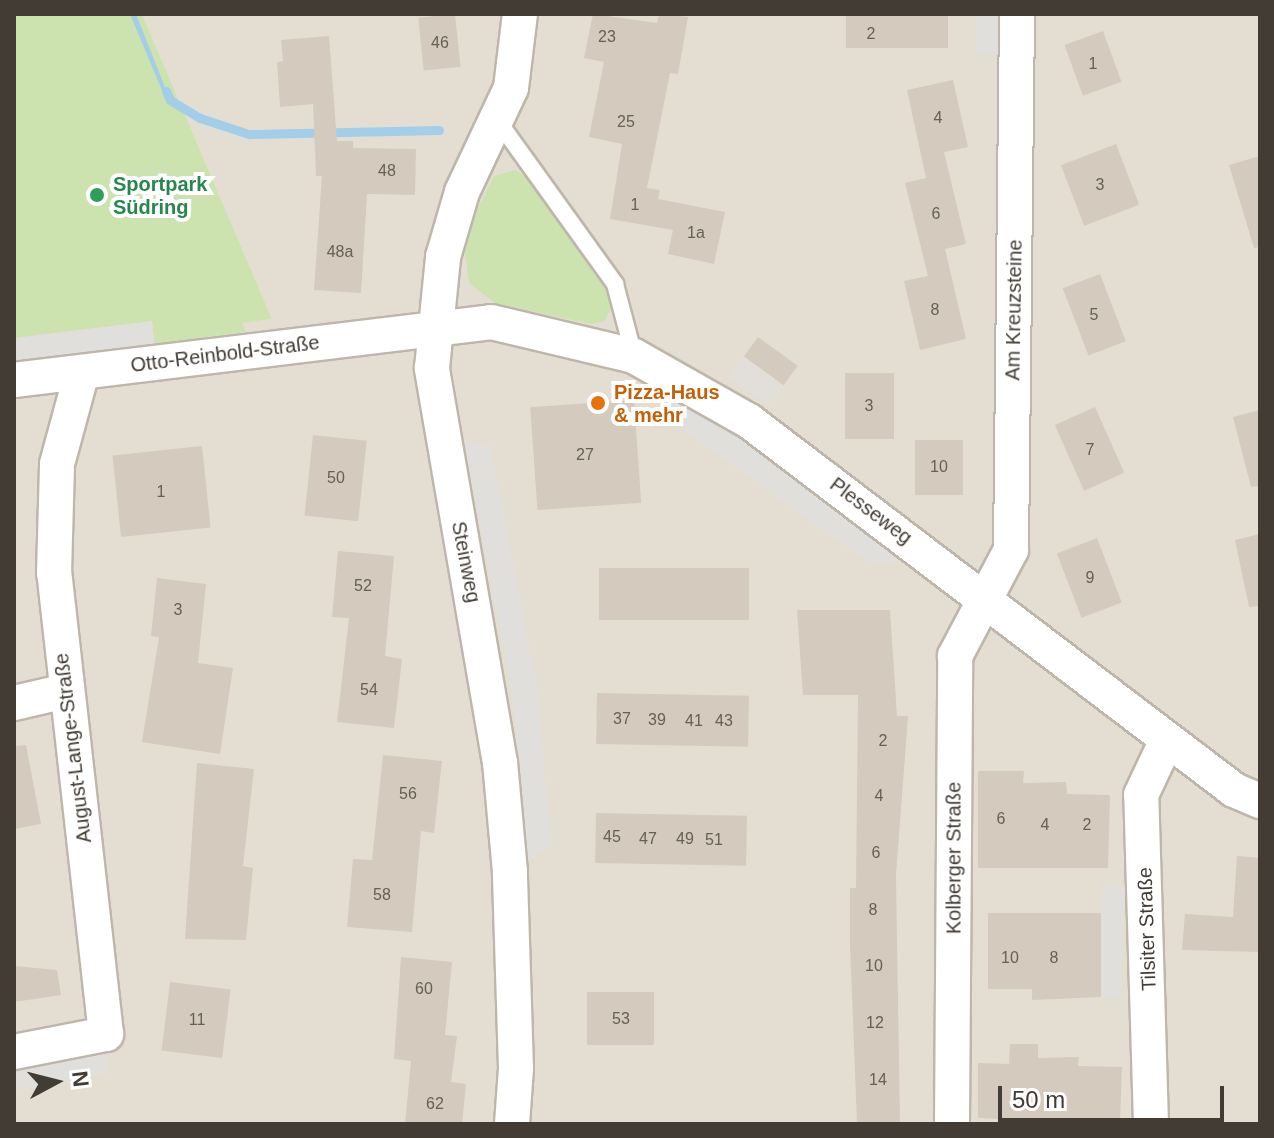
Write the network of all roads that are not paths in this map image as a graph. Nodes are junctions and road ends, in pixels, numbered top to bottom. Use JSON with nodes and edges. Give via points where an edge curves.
{"nodes":[{"id":1,"x":520,"y":14,"type":"edge"},
{"id":2,"x":1017,"y":14,"type":"edge"},
{"id":3,"x":498,"y":121,"type":"junction"},
{"id":4,"x":436,"y":328,"type":"junction"},
{"id":5,"x":634,"y":356,"type":"junction"},
{"id":6,"x":82,"y":372,"type":"junction"},
{"id":7,"x":14,"y":380,"type":"edge"},
{"id":8,"x":986,"y":599,"type":"junction"},
{"id":9,"x":66,"y":691,"type":"junction"},
{"id":10,"x":14,"y":703,"type":"edge"},
{"id":11,"x":1167,"y":740,"type":"junction"},
{"id":12,"x":1260,"y":801,"type":"edge"},
{"id":13,"x":14,"y":1052,"type":"edge"},
{"id":14,"x":512,"y":1124,"type":"edge"},
{"id":15,"x":952,"y":1124,"type":"edge"},
{"id":16,"x":1151,"y":1124,"type":"edge"}],
"edges":[{"from":1,"to":3,"type":"street","name":"Steinweg","via":[[513,76]]},
{"from":2,"to":8,"type":"street","name":"Am Kreuzsteine","via":[[1011,550]]},
{"from":3,"to":4,"type":"street","name":"Steinweg","via":[[452,222]]},
{"from":3,"to":5,"type":"lane","via":[[615,284]]},
{"from":4,"to":5,"type":"street","name":"Plesseweg","via":[[491,322]]},
{"from":4,"to":6,"type":"street","name":"Otto-Reinbold-Straße"},
{"from":4,"to":14,"type":"street","name":"Steinweg","via":[[432,368],[437,418],[482,642],[503,795],[516,1068]]},
{"from":5,"to":8,"type":"street","name":"Plesseweg","via":[[749,421]]},
{"from":6,"to":7,"type":"street","name":"Otto-Reinbold-Straße"},
{"from":6,"to":9,"type":"street","name":"August-Lange-Straße","via":[[57,464],[53,512]]},
{"from":8,"to":11,"type":"street","name":"Plesseweg"},
{"from":8,"to":15,"type":"street","name":"Kolberger Straße","via":[[955,656]]},
{"from":9,"to":10,"type":"street"},
{"from":9,"to":13,"type":"street","name":"August-Lange-Straße","via":[[106,1034]]},
{"from":11,"to":12,"type":"street","name":"Plesseweg","via":[[1234,790]]},
{"from":11,"to":16,"type":"street","name":"Tilsiter Straße","via":[[1141,795]]}]}
